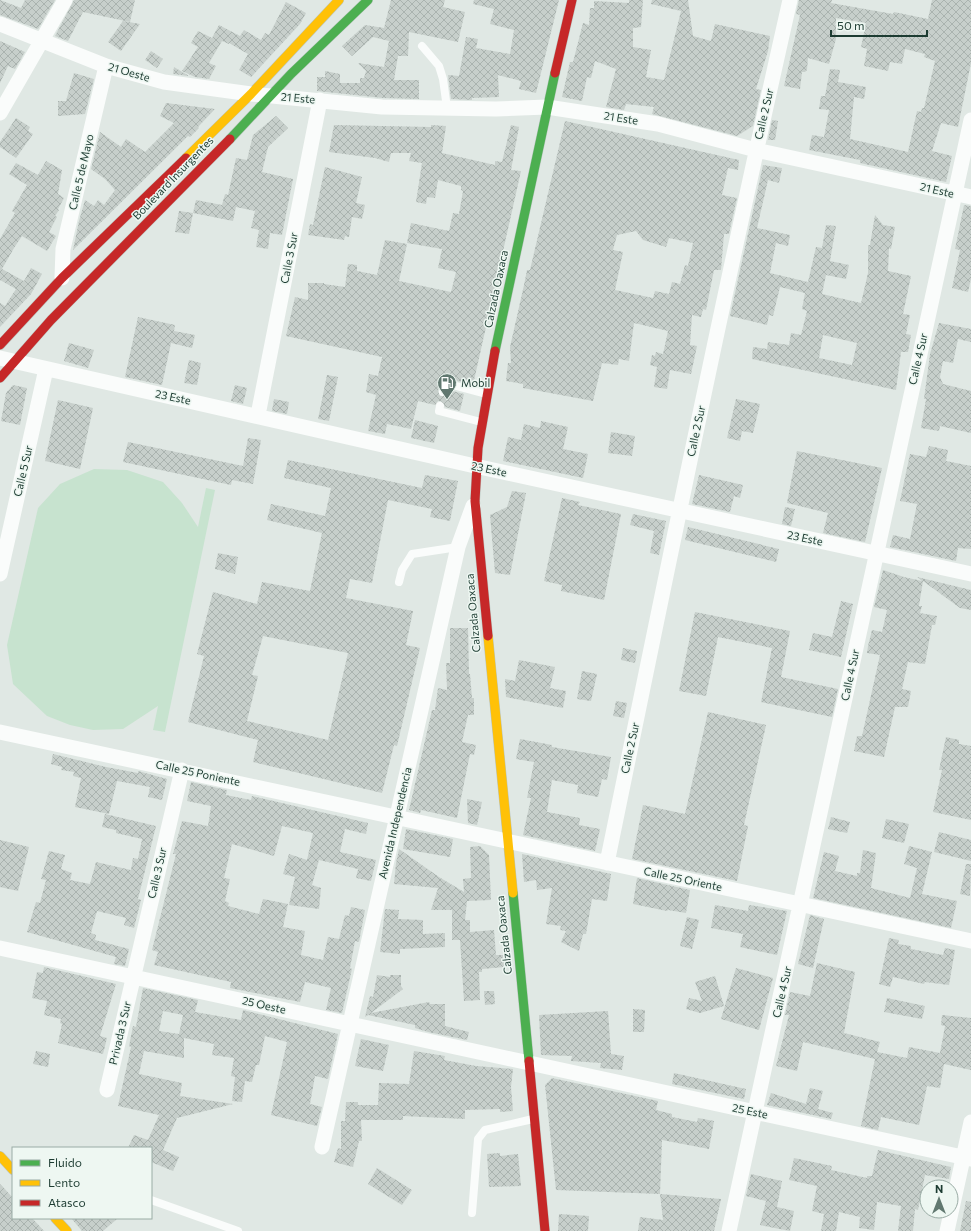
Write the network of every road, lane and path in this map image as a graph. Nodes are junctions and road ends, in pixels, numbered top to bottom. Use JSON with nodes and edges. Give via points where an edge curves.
{"nodes":[{"id":1,"x":65,"y":0,"type":"edge"},
{"id":2,"x":339,"y":0,"type":"edge"},
{"id":3,"x":368,"y":0,"type":"edge"},
{"id":4,"x":572,"y":0,"type":"edge"},
{"id":5,"x":790,"y":0,"type":"edge"},
{"id":6,"x":0,"y":24,"type":"edge"},
{"id":7,"x":40,"y":42,"type":"junction"},
{"id":8,"x":422,"y":46,"type":"dead end"},
{"id":9,"x":106,"y":66,"type":"junction"},
{"id":10,"x":262,"y":95,"type":"junction"},
{"id":11,"x":320,"y":100,"type":"junction"},
{"id":12,"x":547,"y":107,"type":"junction"},
{"id":13,"x":447,"y":108,"type":"junction"},
{"id":14,"x":0,"y":113,"type":"edge"},
{"id":15,"x":971,"y":120,"type":"edge"},
{"id":16,"x":756,"y":150,"type":"junction"},
{"id":17,"x":955,"y":194,"type":"junction"},
{"id":18,"x":971,"y":197,"type":"edge"},
{"id":19,"x":62,"y":278,"type":"junction"},
{"id":20,"x":0,"y":345,"type":"edge"},
{"id":21,"x":8,"y":360,"type":"edge"},
{"id":22,"x":46,"y":369,"type":"junction"},
{"id":23,"x":0,"y":378,"type":"edge"},
{"id":24,"x":444,"y":392,"type":"dead end"},
{"id":25,"x":487,"y":394,"type":"junction"},
{"id":26,"x":440,"y":406,"type":"dead end"},
{"id":27,"x":258,"y":415,"type":"junction"},
{"id":28,"x":481,"y":422,"type":"junction"},
{"id":29,"x":475,"y":466,"type":"junction"},
{"id":30,"x":475,"y":502,"type":"junction"},
{"id":31,"x":679,"y":510,"type":"junction"},
{"id":32,"x":458,"y":547,"type":"junction"},
{"id":33,"x":876,"y":554,"type":"junction"},
{"id":34,"x":0,"y":574,"type":"edge"},
{"id":35,"x":971,"y":574,"type":"edge"},
{"id":36,"x":399,"y":582,"type":"dead end"},
{"id":37,"x":0,"y":732,"type":"edge"},
{"id":38,"x":182,"y":770,"type":"junction"},
{"id":39,"x":396,"y":817,"type":"junction"},
{"id":40,"x":507,"y":841,"type":"junction"},
{"id":41,"x":607,"y":863,"type":"junction"},
{"id":42,"x":802,"y":905,"type":"junction"},
{"id":43,"x":971,"y":941,"type":"edge"},
{"id":44,"x":0,"y":948,"type":"edge"},
{"id":45,"x":133,"y":976,"type":"junction"},
{"id":46,"x":349,"y":1024,"type":"junction"},
{"id":47,"x":529,"y":1064,"type":"junction"},
{"id":48,"x":108,"y":1090,"type":"dead end"},
{"id":49,"x":755,"y":1112,"type":"junction"},
{"id":50,"x":534,"y":1118,"type":"junction"},
{"id":51,"x":971,"y":1122,"type":"edge"},
{"id":52,"x":322,"y":1147,"type":"dead end"},
{"id":53,"x":0,"y":1156,"type":"edge"},
{"id":54,"x":967,"y":1158,"type":"edge"},
{"id":55,"x":12,"y":1169,"type":"edge"},
{"id":56,"x":152,"y":1200,"type":"edge"},
{"id":57,"x":472,"y":1213,"type":"dead end"},
{"id":58,"x":56,"y":1219,"type":"edge"},
{"id":59,"x":66,"y":1231,"type":"edge"},
{"id":60,"x":238,"y":1231,"type":"edge"},
{"id":61,"x":545,"y":1231,"type":"edge"},
{"id":62,"x":729,"y":1231,"type":"edge"},
{"id":63,"x":947,"y":1231,"type":"edge"}],
"edges":[{"from":1,"to":7,"type":"street"},
{"from":2,"to":10,"type":"main road","name":"Boulevard Insurgentes"},
{"from":3,"to":10,"type":"main road","name":"Boulevard Insurgentes","via":[[292,74]]},
{"from":4,"to":12,"type":"main road","name":"Calzada Oaxaca"},
{"from":5,"to":16,"type":"street","name":"Calle 2 Sur"},
{"from":6,"to":7,"type":"street","name":"21 Oeste"},
{"from":7,"to":9,"type":"street","name":"21 Oeste"},
{"from":7,"to":14,"type":"street"},
{"from":8,"to":13,"type":"lane","via":[[439,66]]},
{"from":9,"to":10,"type":"street","name":"21 Oeste","via":[[164,82]]},
{"from":9,"to":19,"type":"street","name":"Calle 5 de Mayo","via":[[63,249]]},
{"from":10,"to":11,"type":"street","name":"21 Este"},
{"from":10,"to":19,"type":"main road","name":"Boulevard Insurgentes"},
{"from":10,"to":21,"type":"main road","name":"Boulevard Insurgentes","via":[[51,320]]},
{"from":11,"to":13,"type":"street","name":"21 Este","via":[[382,107]]},
{"from":11,"to":27,"type":"street","name":"Calle 3 Sur"},
{"from":12,"to":13,"type":"street","name":"21 Este"},
{"from":12,"to":16,"type":"street","name":"21 Este","via":[[658,124]]},
{"from":12,"to":25,"type":"main road","name":"Calzada Oaxaca"},
{"from":15,"to":17,"type":"street","name":"Calle 4 Sur"},
{"from":16,"to":17,"type":"street","name":"21 Este"},
{"from":16,"to":31,"type":"street","name":"Calle 2 Sur"},
{"from":17,"to":18,"type":"street","name":"21 Este"},
{"from":17,"to":33,"type":"street","name":"Calle 4 Sur"},
{"from":19,"to":20,"type":"main road","name":"Boulevard Insurgentes"},
{"from":21,"to":22,"type":"street","name":"23 Este"},
{"from":21,"to":23,"type":"main road","name":"Boulevard Insurgentes"},
{"from":22,"to":27,"type":"street","name":"23 Este"},
{"from":22,"to":34,"type":"street","name":"Calle 5 Sur"},
{"from":24,"to":25,"type":"lane","via":[[446,383]]},
{"from":25,"to":28,"type":"main road","name":"Calzada Oaxaca"},
{"from":26,"to":28,"type":"lane","via":[[439,411]]},
{"from":27,"to":29,"type":"street","name":"23 Este"},
{"from":28,"to":29,"type":"main road","name":"Calzada Oaxaca"},
{"from":29,"to":30,"type":"main road","name":"Calzada Oaxaca"},
{"from":29,"to":31,"type":"street","name":"23 Este"},
{"from":30,"to":32,"type":"street","name":"Avenida Independencia"},
{"from":30,"to":40,"type":"main road","name":"Calzada Oaxaca"},
{"from":31,"to":33,"type":"street","name":"23 Este"},
{"from":31,"to":41,"type":"street","name":"Calle 2 Sur"},
{"from":32,"to":36,"type":"lane","via":[[412,554],[402,570]]},
{"from":32,"to":39,"type":"street","name":"Avenida Independencia"},
{"from":33,"to":35,"type":"street","name":"23 Este"},
{"from":33,"to":42,"type":"street","name":"Calle 4 Sur"},
{"from":37,"to":38,"type":"street","name":"Calle 25 Poniente"},
{"from":38,"to":39,"type":"street","name":"Calle 25 Poniente"},
{"from":38,"to":45,"type":"street","name":"Calle 3 Sur"},
{"from":39,"to":40,"type":"street","name":"Calle 25 Oriente"},
{"from":39,"to":46,"type":"street","name":"Avenida Independencia"},
{"from":40,"to":41,"type":"street","name":"Calle 25 Oriente"},
{"from":40,"to":47,"type":"main road","name":"Calzada Oaxaca"},
{"from":41,"to":42,"type":"street","name":"Calle 25 Oriente"},
{"from":42,"to":43,"type":"street","name":"Calle 25 Oriente"},
{"from":42,"to":49,"type":"street","name":"Calle 4 Sur"},
{"from":44,"to":45,"type":"street","name":"25 Oeste"},
{"from":45,"to":46,"type":"street","name":"25 Oeste"},
{"from":45,"to":48,"type":"street","name":"Privada 3 Sur"},
{"from":46,"to":47,"type":"street","name":"25 Oeste"},
{"from":46,"to":52,"type":"street","name":"Avenida Independencia"},
{"from":47,"to":49,"type":"street","name":"25 Este"},
{"from":47,"to":50,"type":"main road","name":"Calzada Oaxaca"},
{"from":49,"to":54,"type":"street","name":"25 Este"},
{"from":49,"to":62,"type":"street","name":"Calle 4 Sur"},
{"from":50,"to":57,"type":"lane","via":[[485,1130],[478,1139]]},
{"from":50,"to":61,"type":"main road","name":"Calzada Oaxaca"},
{"from":51,"to":54,"type":"street"},
{"from":53,"to":55,"type":"main road"},
{"from":54,"to":63,"type":"street"},
{"from":56,"to":60,"type":"lane"},
{"from":58,"to":59,"type":"main road"}]}
